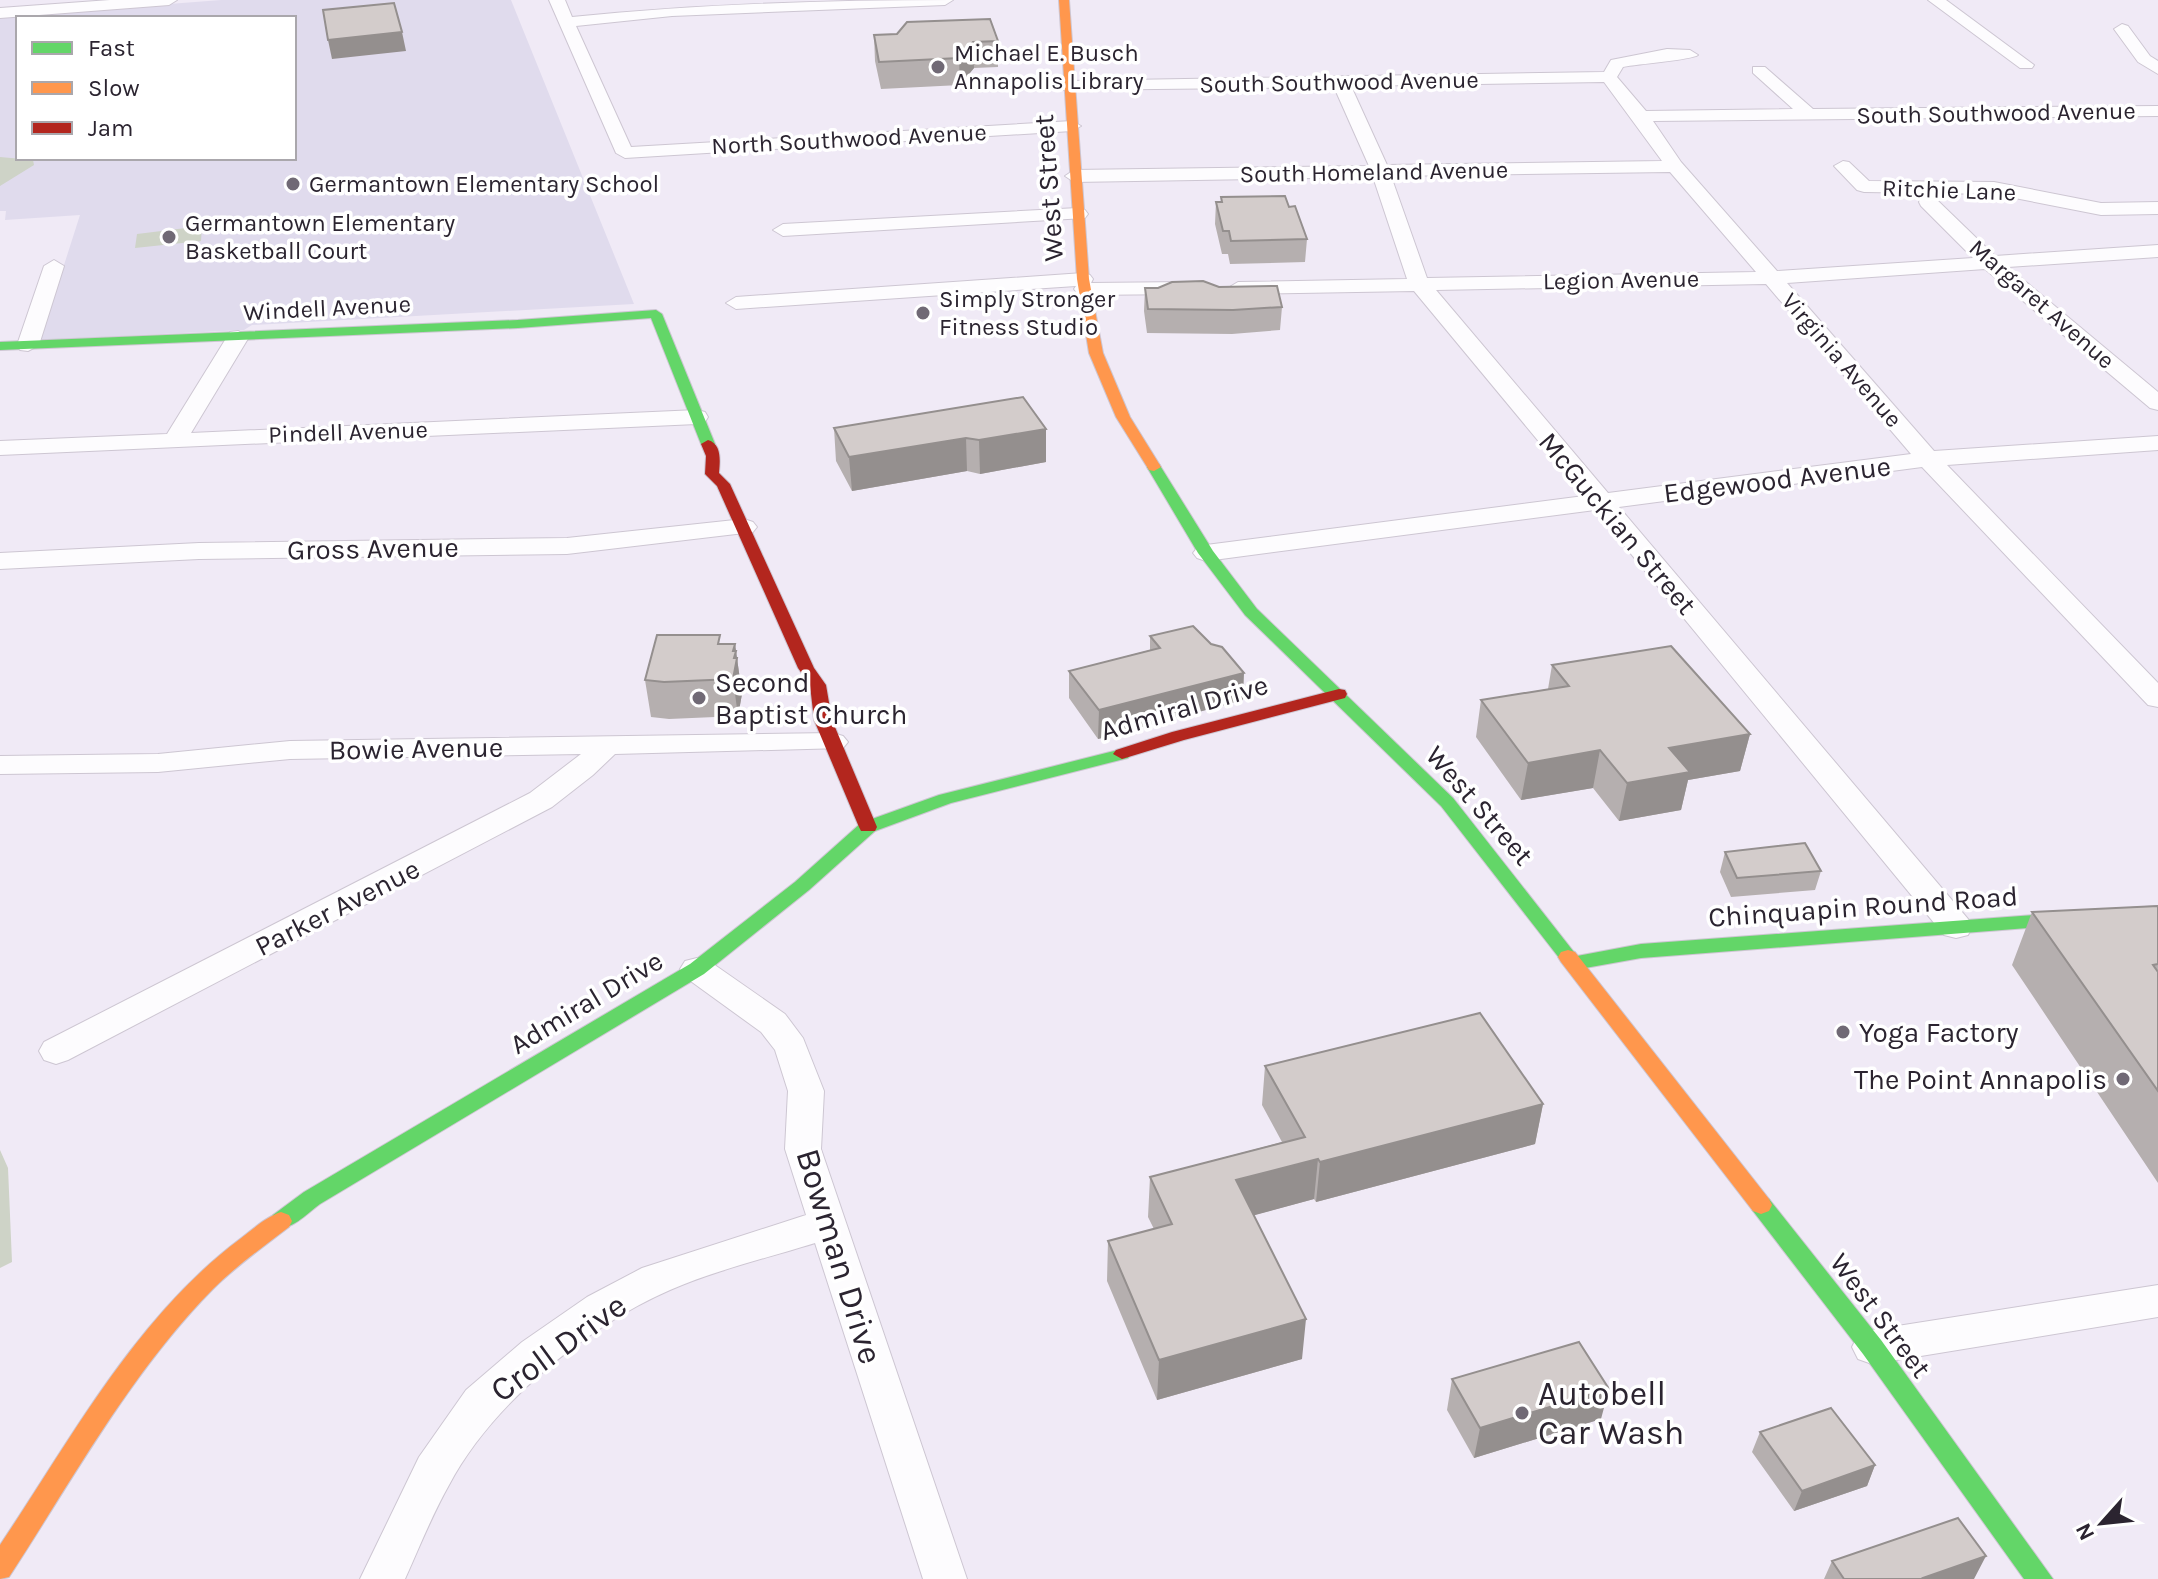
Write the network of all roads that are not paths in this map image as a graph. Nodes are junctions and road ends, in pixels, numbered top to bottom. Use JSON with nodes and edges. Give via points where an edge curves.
{"nodes":[{"id":1,"x":169,"y":0,"type":"edge"},
{"id":2,"x":557,"y":0,"type":"edge"},
{"id":3,"x":945,"y":0,"type":"edge"},
{"id":4,"x":1064,"y":0,"type":"edge"},
{"id":5,"x":1936,"y":0,"type":"edge"},
{"id":6,"x":669,"y":5,"type":"edge"},
{"id":7,"x":0,"y":13,"type":"edge"},
{"id":8,"x":567,"y":22,"type":"junction"},
{"id":9,"x":2122,"y":29,"type":"dead end"},
{"id":10,"x":1690,"y":55,"type":"dead end"},
{"id":11,"x":2026,"y":65,"type":"dead end"},
{"id":12,"x":2158,"y":69,"type":"edge"},
{"id":13,"x":1759,"y":70,"type":"dead end"},
{"id":14,"x":1609,"y":77,"type":"junction"},
{"id":15,"x":1341,"y":83,"type":"junction"},
{"id":16,"x":1069,"y":86,"type":"junction"},
{"id":17,"x":2158,"y":111,"type":"edge"},
{"id":18,"x":1809,"y":115,"type":"junction"},
{"id":19,"x":1641,"y":116,"type":"junction"},
{"id":20,"x":1072,"y":126,"type":"junction"},
{"id":21,"x":1675,"y":166,"type":"junction"},
{"id":22,"x":1843,"y":166,"type":"dead end"},
{"id":23,"x":1381,"y":173,"type":"junction"},
{"id":24,"x":1074,"y":176,"type":"junction"},
{"id":25,"x":1928,"y":202,"type":"dead end"},
{"id":26,"x":2154,"y":211,"type":"edge"},
{"id":27,"x":1078,"y":214,"type":"junction"},
{"id":28,"x":783,"y":230,"type":"dead end"},
{"id":29,"x":2158,"y":251,"type":"edge"},
{"id":30,"x":1990,"y":263,"type":"junction"},
{"id":31,"x":54,"y":266,"type":"dead end"},
{"id":32,"x":1771,"y":278,"type":"junction"},
{"id":33,"x":1418,"y":282,"type":"junction"},
{"id":34,"x":1084,"y":284,"type":"junction"},
{"id":35,"x":736,"y":303,"type":"dead end"},
{"id":36,"x":238,"y":337,"type":"junction"},
{"id":37,"x":28,"y":345,"type":"junction"},
{"id":38,"x":0,"y":346,"type":"edge"},
{"id":39,"x":2158,"y":403,"type":"edge"},
{"id":40,"x":697,"y":417,"type":"junction"},
{"id":41,"x":175,"y":439,"type":"junction"},
{"id":42,"x":2158,"y":443,"type":"edge"},
{"id":43,"x":0,"y":448,"type":"edge"},
{"id":44,"x":1928,"y":459,"type":"junction"},
{"id":45,"x":1599,"y":501,"type":"junction"},
{"id":46,"x":744,"y":527,"type":"junction"},
{"id":47,"x":1206,"y":553,"type":"junction"},
{"id":48,"x":0,"y":561,"type":"edge"},
{"id":49,"x":1339,"y":694,"type":"junction"},
{"id":50,"x":2158,"y":699,"type":"edge"},
{"id":51,"x":828,"y":731,"type":"junction"},
{"id":52,"x":607,"y":746,"type":"junction"},
{"id":53,"x":0,"y":765,"type":"edge"},
{"id":54,"x":868,"y":827,"type":"junction"},
{"id":55,"x":2158,"y":912,"type":"edge"},
{"id":56,"x":1956,"y":927,"type":"junction"},
{"id":57,"x":1574,"y":963,"type":"junction"},
{"id":58,"x":697,"y":969,"type":"junction"},
{"id":59,"x":56,"y":1051,"type":"dead end"},
{"id":60,"x":826,"y":1224,"type":"junction"},
{"id":61,"x":2158,"y":1301,"type":"edge"},
{"id":62,"x":1872,"y":1347,"type":"junction"},
{"id":63,"x":0,"y":1568,"type":"edge"},
{"id":64,"x":382,"y":1579,"type":"edge"},
{"id":65,"x":945,"y":1579,"type":"edge"},
{"id":66,"x":2040,"y":1579,"type":"edge"}],
"edges":[{"from":1,"to":7,"type":"street"},
{"from":2,"to":8,"type":"street"},
{"from":3,"to":6,"type":"street"},
{"from":4,"to":16,"type":"main road","name":"West Street"},
{"from":5,"to":11,"type":"street"},
{"from":6,"to":8,"type":"street"},
{"from":8,"to":20,"type":"street","name":"North Southwood Avenue","via":[[625,153]]},
{"from":9,"to":12,"type":"street"},
{"from":10,"to":14,"type":"street","via":[[1617,63]]},
{"from":13,"to":18,"type":"street"},
{"from":14,"to":15,"type":"street","name":"South Southwood Avenue"},
{"from":14,"to":19,"type":"street","name":"Virginia Avenue"},
{"from":15,"to":16,"type":"street","name":"South Southwood Avenue"},
{"from":15,"to":23,"type":"street","name":"McGuckian Street"},
{"from":16,"to":20,"type":"main road","name":"West Street"},
{"from":17,"to":18,"type":"street","name":"South Southwood Avenue"},
{"from":18,"to":19,"type":"street","name":"South Southwood Avenue"},
{"from":19,"to":21,"type":"street","name":"Virginia Avenue"},
{"from":20,"to":24,"type":"main road","name":"West Street"},
{"from":21,"to":23,"type":"street","name":"South Homeland Avenue"},
{"from":21,"to":32,"type":"street","name":"Virginia Avenue"},
{"from":22,"to":26,"type":"street","name":"Ritchie Lane","via":[[1864,186],[1986,187],[2101,209]]},
{"from":23,"to":24,"type":"street","name":"South Homeland Avenue"},
{"from":23,"to":33,"type":"street","name":"McGuckian Street"},
{"from":24,"to":27,"type":"main road","name":"West Street"},
{"from":25,"to":30,"type":"street","name":"Margaret Avenue"},
{"from":27,"to":28,"type":"street"},
{"from":27,"to":34,"type":"main road","name":"West Street"},
{"from":29,"to":30,"type":"street","name":"Legion Avenue"},
{"from":30,"to":32,"type":"street","name":"Legion Avenue"},
{"from":30,"to":39,"type":"street","name":"Margaret Avenue"},
{"from":31,"to":37,"type":"street"},
{"from":32,"to":33,"type":"street","name":"Legion Avenue"},
{"from":32,"to":44,"type":"street","name":"Virginia Avenue"},
{"from":33,"to":34,"type":"street","name":"Legion Avenue"},
{"from":33,"to":45,"type":"street","name":"McGuckian Street"},
{"from":34,"to":35,"type":"street","name":"Legion Avenue"},
{"from":34,"to":47,"type":"main road","name":"West Street","via":[[1096,353],[1123,417]]},
{"from":36,"to":37,"type":"main road","name":"Windell Avenue"},
{"from":36,"to":40,"type":"main road","name":"Windell Avenue","via":[[656,314]]},
{"from":36,"to":41,"type":"street"},
{"from":37,"to":38,"type":"main road","name":"Windell Avenue"},
{"from":40,"to":41,"type":"street","name":"Pindell Avenue"},
{"from":40,"to":46,"type":"main road","via":[[713,456],[729,472],[723,484]]},
{"from":41,"to":43,"type":"street","name":"Pindell Avenue"},
{"from":42,"to":44,"type":"street","name":"Edgewood Avenue"},
{"from":44,"to":45,"type":"street","name":"Edgewood Avenue"},
{"from":44,"to":50,"type":"street","name":"Virginia Avenue"},
{"from":45,"to":47,"type":"street","name":"Edgewood Avenue"},
{"from":45,"to":56,"type":"street","name":"McGuckian Street"},
{"from":46,"to":48,"type":"street","name":"Gross Avenue","via":[[567,546],[199,551]]},
{"from":46,"to":51,"type":"main road","via":[[813,674]]},
{"from":47,"to":49,"type":"main road","name":"West Street","via":[[1251,612]]},
{"from":49,"to":54,"type":"main road","name":"Admiral Drive","via":[[945,799]]},
{"from":49,"to":57,"type":"main road","name":"West Street","via":[[1447,802]]},
{"from":51,"to":52,"type":"street","name":"Bowie Avenue"},
{"from":51,"to":54,"type":"main road"},
{"from":52,"to":53,"type":"street","name":"Bowie Avenue","via":[[290,750],[158,763]]},
{"from":52,"to":59,"type":"street","name":"Parker Avenue","via":[[541,800]]},
{"from":54,"to":58,"type":"main road","name":"Admiral Drive"},
{"from":55,"to":56,"type":"main road","name":"Chinquapin Round Road"},
{"from":56,"to":57,"type":"main road","name":"Chinquapin Round Road","via":[[1641,951]]},
{"from":57,"to":62,"type":"main road","name":"West Street"},
{"from":58,"to":60,"type":"street","name":"Bowman Drive","via":[[773,1023],[791,1047],[806,1091],[803,1149]]},
{"from":58,"to":63,"type":"main road","name":"Admiral Drive","via":[[312,1198],[229,1260],[139,1361]]},
{"from":60,"to":64,"type":"street","name":"Croll Drive","via":[[656,1279],[536,1354],[481,1403],[434,1470]]},
{"from":60,"to":65,"type":"street","name":"Bowman Drive"},
{"from":61,"to":62,"type":"street"},
{"from":62,"to":66,"type":"main road","name":"West Street"}]}
